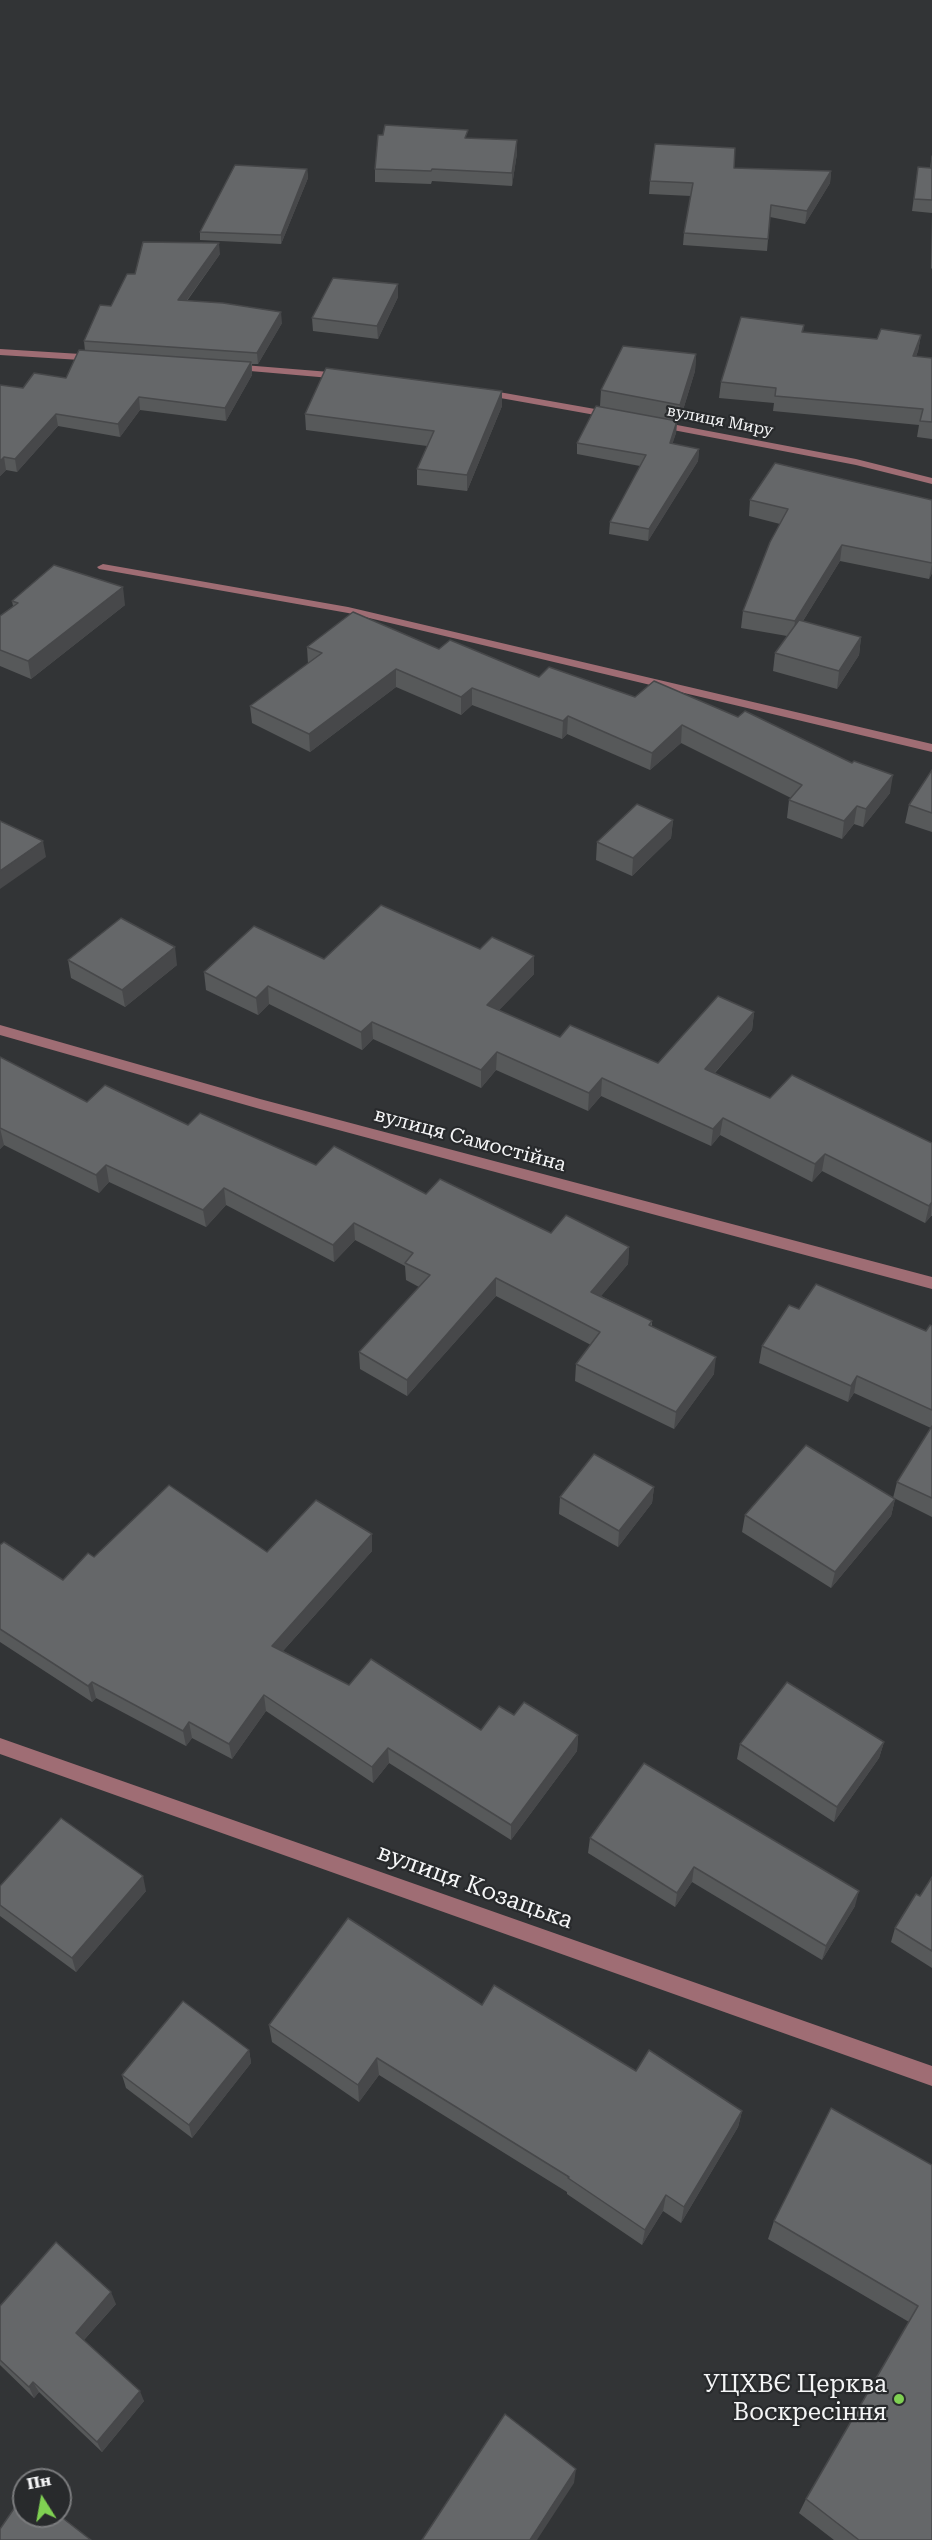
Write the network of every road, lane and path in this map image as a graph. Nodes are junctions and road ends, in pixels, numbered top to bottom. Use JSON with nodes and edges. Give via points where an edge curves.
{"nodes":[{"id":1,"x":0,"y":352,"type":"edge"},
{"id":2,"x":103,"y":358,"type":"edge"},
{"id":3,"x":218,"y":366,"type":"edge"},
{"id":4,"x":356,"y":378,"type":"edge"},
{"id":5,"x":474,"y":391,"type":"edge"},
{"id":6,"x":625,"y":418,"type":"edge"},
{"id":7,"x":648,"y":422,"type":"edge"},
{"id":8,"x":932,"y":481,"type":"edge"},
{"id":9,"x":103,"y":567,"type":"dead end"},
{"id":10,"x":932,"y":748,"type":"edge"},
{"id":11,"x":0,"y":1030,"type":"edge"},
{"id":12,"x":932,"y":1283,"type":"edge"},
{"id":13,"x":0,"y":1746,"type":"edge"},
{"id":14,"x":932,"y":2076,"type":"edge"}],
"edges":[{"from":1,"to":2,"type":"street"},
{"from":3,"to":4,"type":"street"},
{"from":5,"to":6,"type":"street"},
{"from":7,"to":8,"type":"street","name":"вулиця Миру","via":[[856,462]]},
{"from":9,"to":10,"type":"street","via":[[348,610]]},
{"from":11,"to":12,"type":"street","name":"вулиця Самостійна","via":[[260,1104]]},
{"from":13,"to":14,"type":"street","name":"вулиця Козацька"}]}
